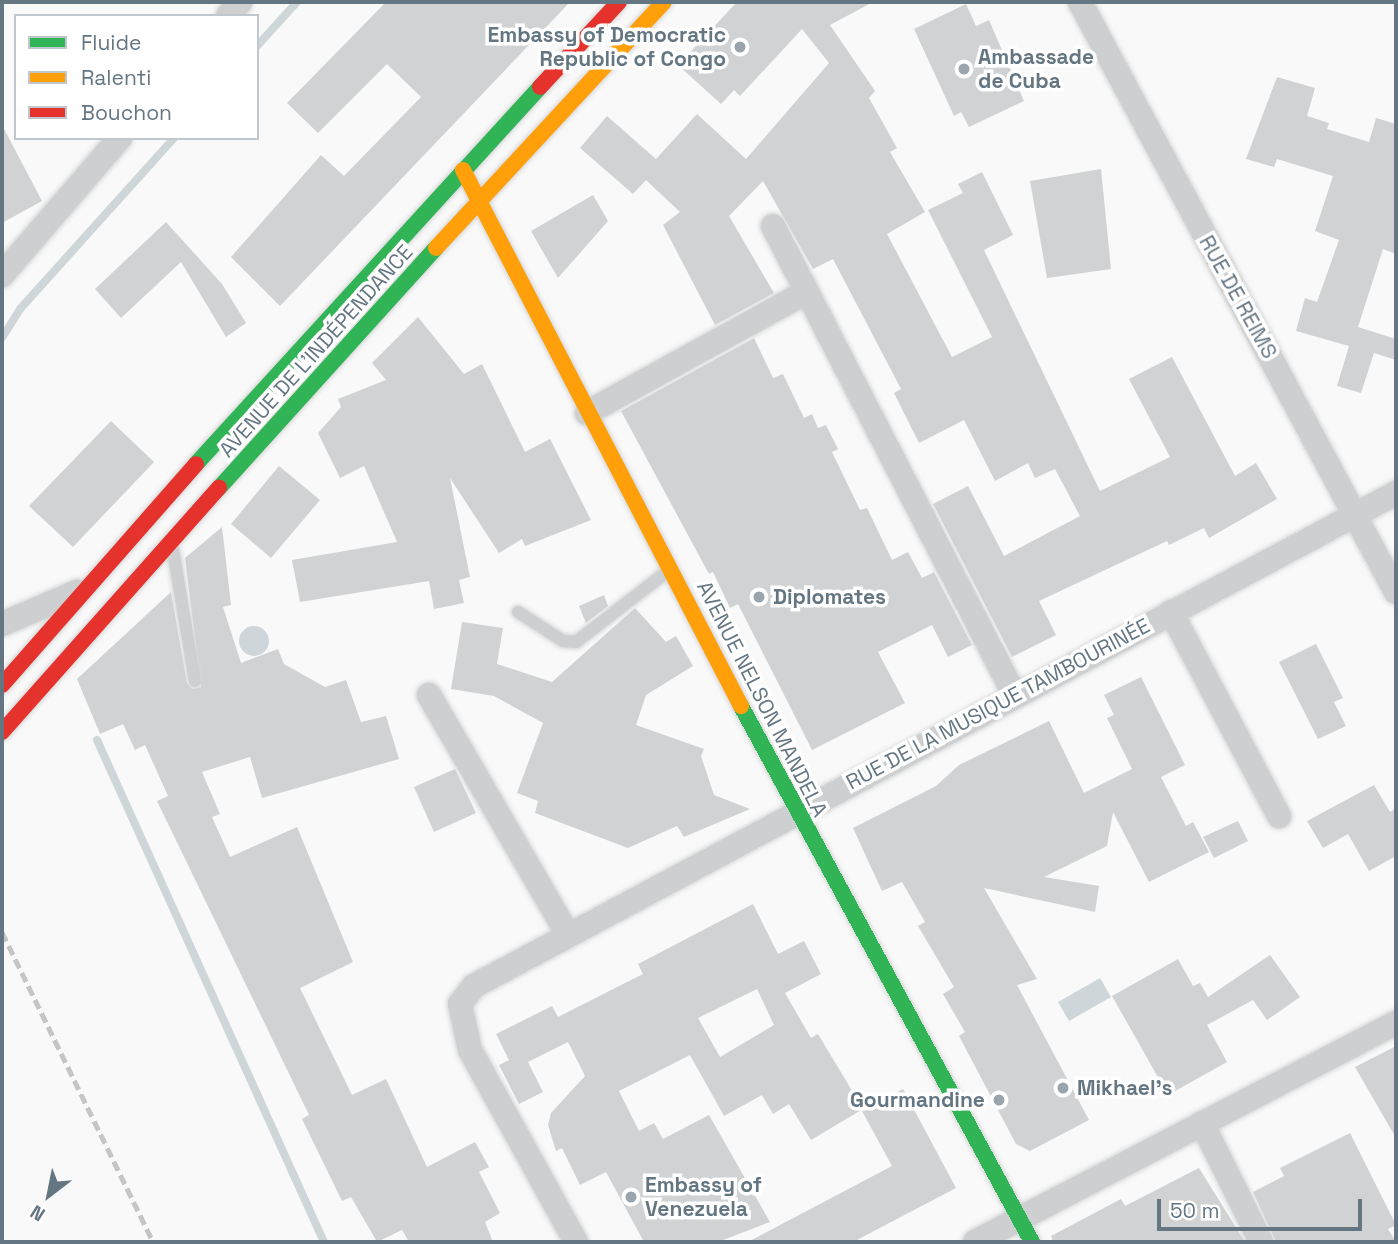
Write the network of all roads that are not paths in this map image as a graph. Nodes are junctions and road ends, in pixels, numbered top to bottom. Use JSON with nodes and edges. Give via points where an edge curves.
{"nodes":[{"id":1,"x":619,"y":2,"type":"edge"},
{"id":2,"x":664,"y":2,"type":"edge"},
{"id":3,"x":1080,"y":2,"type":"edge"},
{"id":4,"x":118,"y":140,"type":"edge"},
{"id":5,"x":463,"y":170,"type":"junction"},
{"id":6,"x":482,"y":201,"type":"junction"},
{"id":7,"x":773,"y":226,"type":"dead end"},
{"id":8,"x":2,"y":275,"type":"edge"},
{"id":9,"x":806,"y":292,"type":"junction"},
{"id":10,"x":587,"y":413,"type":"junction"},
{"id":11,"x":1396,"y":493,"type":"edge"},
{"id":12,"x":1355,"y":513,"type":"junction"},
{"id":13,"x":172,"y":541,"type":"junction"},
{"id":14,"x":671,"y":568,"type":"junction"},
{"id":15,"x":90,"y":585,"type":"junction"},
{"id":16,"x":1396,"y":592,"type":"edge"},
{"id":17,"x":518,"y":612,"type":"dead end"},
{"id":18,"x":1171,"y":612,"type":"junction"},
{"id":19,"x":2,"y":624,"type":"edge"},
{"id":20,"x":195,"y":681,"type":"dead end"},
{"id":21,"x":2,"y":685,"type":"edge"},
{"id":22,"x":1014,"y":694,"type":"junction"},
{"id":23,"x":429,"y":695,"type":"dead end"},
{"id":24,"x":2,"y":732,"type":"edge"},
{"id":25,"x":796,"y":812,"type":"junction"},
{"id":26,"x":1279,"y":816,"type":"dead end"},
{"id":27,"x":567,"y":933,"type":"junction"},
{"id":28,"x":1396,"y":1023,"type":"edge"},
{"id":29,"x":1202,"y":1123,"type":"junction"},
{"id":30,"x":1021,"y":1220,"type":"junction"},
{"id":31,"x":576,"y":1242,"type":"edge"},
{"id":32,"x":975,"y":1242,"type":"edge"},
{"id":33,"x":1032,"y":1242,"type":"edge"},
{"id":34,"x":1261,"y":1242,"type":"edge"}],
"edges":[{"from":1,"to":5,"type":"main road","name":"AVENUE DE L'INDÉPENDANCE"},
{"from":2,"to":6,"type":"main road","name":"AVENUE DE L'INDÉPENDANCE"},
{"from":3,"to":12,"type":"street","name":"RUE DE REIMS"},
{"from":4,"to":8,"type":"street"},
{"from":5,"to":6,"type":"main road","name":"AVENUE NELSON MANDELA"},
{"from":5,"to":15,"type":"main road","name":"AVENUE DE L'INDÉPENDANCE"},
{"from":6,"to":10,"type":"main road","name":"AVENUE NELSON MANDELA"},
{"from":6,"to":13,"type":"main road","name":"AVENUE DE L'INDÉPENDANCE"},
{"from":7,"to":9,"type":"street"},
{"from":9,"to":10,"type":"street"},
{"from":9,"to":22,"type":"street"},
{"from":10,"to":14,"type":"main road","name":"AVENUE NELSON MANDELA"},
{"from":11,"to":12,"type":"street","name":"RUE DE LA MUSIQUE TAMBOURINÉE"},
{"from":12,"to":16,"type":"street","name":"RUE DE REIMS"},
{"from":12,"to":18,"type":"street","name":"RUE DE LA MUSIQUE TAMBOURINÉE"},
{"from":13,"to":20,"type":"lane"},
{"from":13,"to":24,"type":"main road","name":"AVENUE DE L'INDÉPENDANCE"},
{"from":14,"to":17,"type":"lane","via":[[576,642],[563,641]]},
{"from":14,"to":25,"type":"main road","name":"AVENUE NELSON MANDELA"},
{"from":15,"to":19,"type":"street"},
{"from":15,"to":21,"type":"main road","name":"AVENUE DE L'INDÉPENDANCE"},
{"from":18,"to":22,"type":"street","name":"RUE DE LA MUSIQUE TAMBOURINÉE"},
{"from":18,"to":26,"type":"street"},
{"from":22,"to":25,"type":"street","name":"RUE DE LA MUSIQUE TAMBOURINÉE"},
{"from":23,"to":27,"type":"street"},
{"from":25,"to":27,"type":"street","name":"RUE DE LA MUSIQUE TAMBOURINÉE"},
{"from":25,"to":30,"type":"main road","name":"AVENUE NELSON MANDELA"},
{"from":27,"to":31,"type":"street","name":"RUE DE LA MUSIQUE TAMBOURINÉE","via":[[497,969],[460,1004],[470,1050]]},
{"from":28,"to":29,"type":"street"},
{"from":29,"to":30,"type":"street"},
{"from":29,"to":34,"type":"street"},
{"from":30,"to":32,"type":"street"},
{"from":30,"to":33,"type":"main road","name":"AVENUE NELSON MANDELA"}]}
